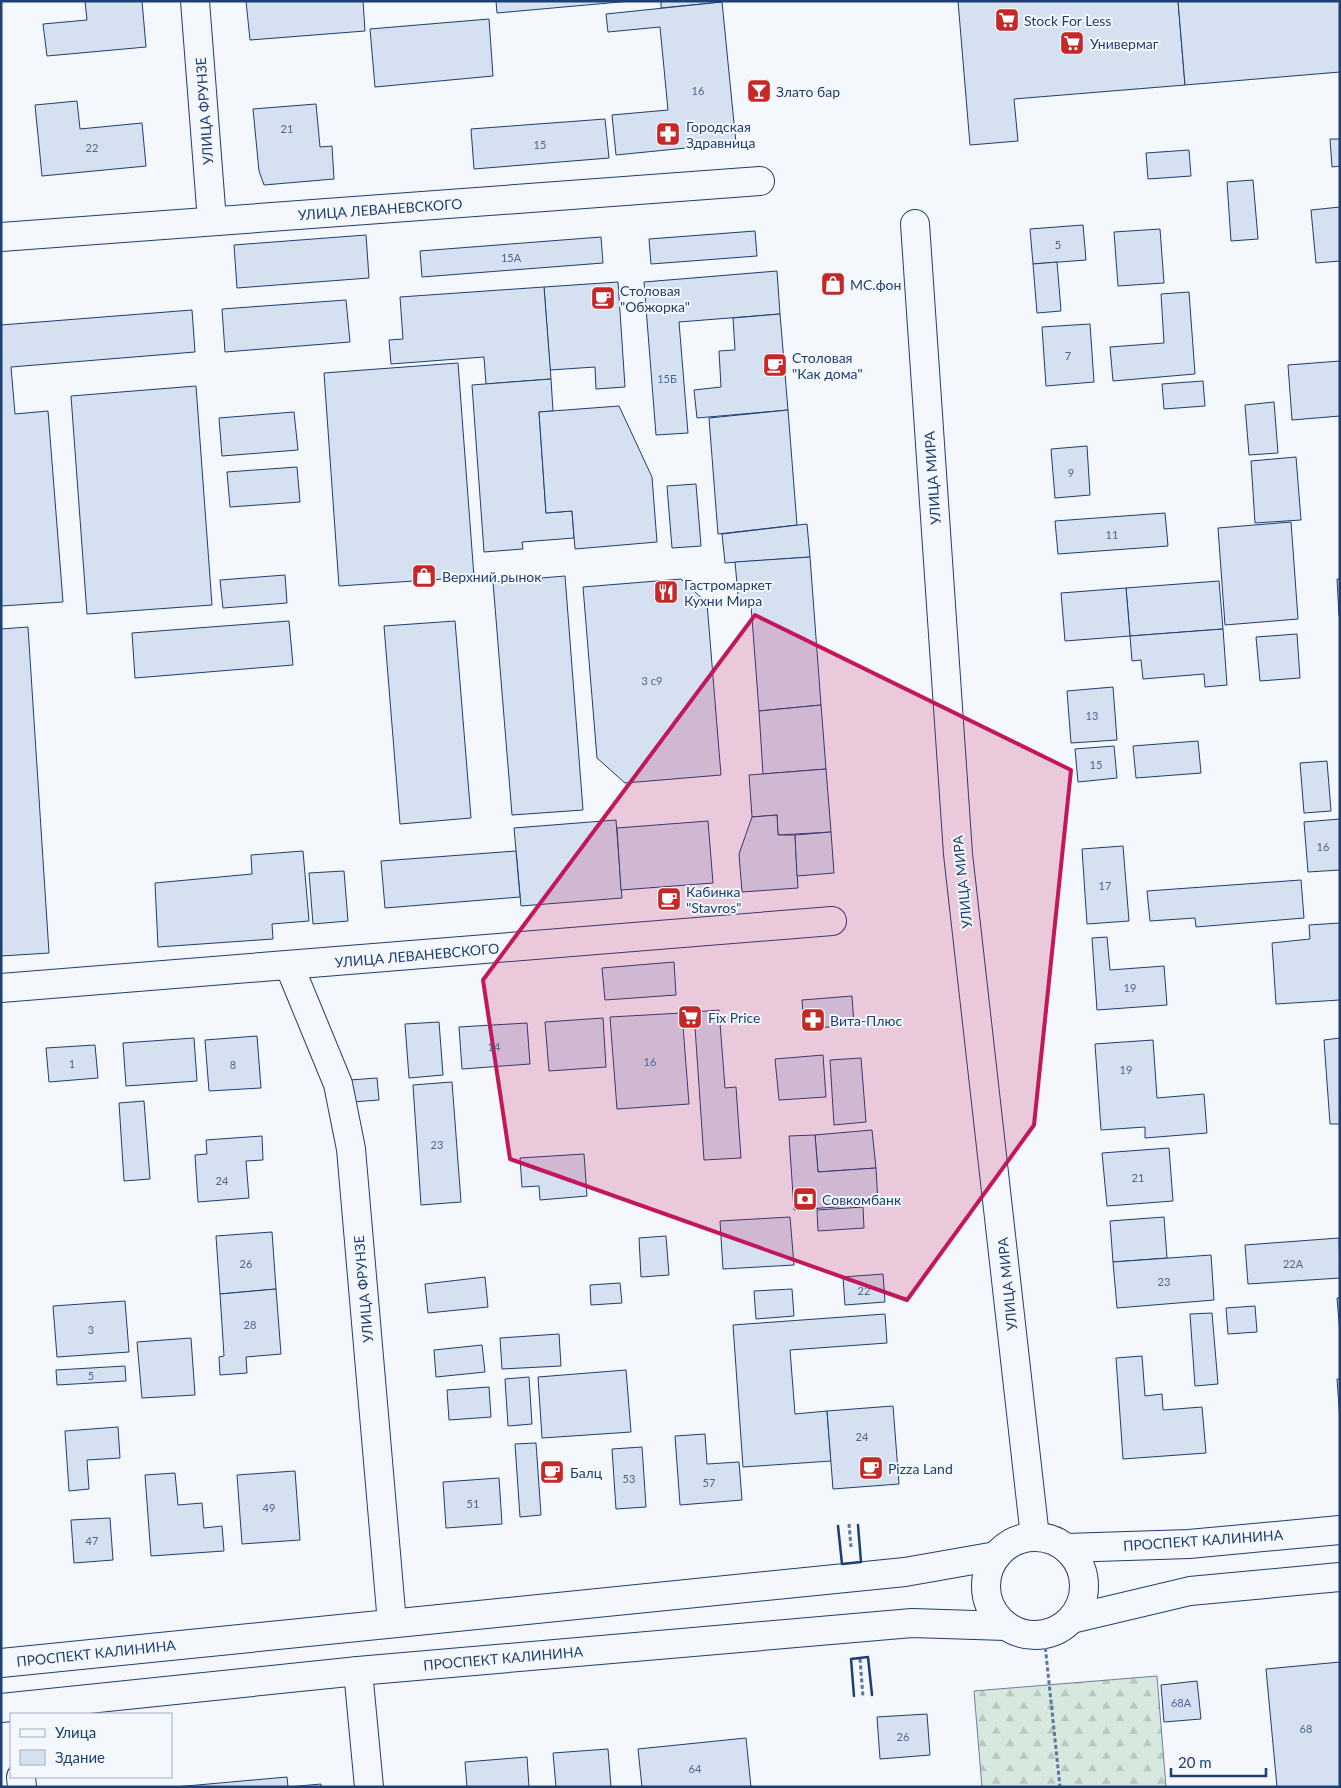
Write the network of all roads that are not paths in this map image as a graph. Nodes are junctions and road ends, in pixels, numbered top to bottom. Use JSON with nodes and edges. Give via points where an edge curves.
{"nodes":[{"id":1,"x":195,"y":1,"type":"edge"},
{"id":2,"x":760,"y":181,"type":"dead end"},
{"id":3,"x":212,"y":221,"type":"junction"},
{"id":4,"x":915,"y":224,"type":"dead end"},
{"id":5,"x":1,"y":237,"type":"edge"},
{"id":6,"x":832,"y":921,"type":"dead end"},
{"id":7,"x":289,"y":965,"type":"junction"},
{"id":8,"x":1,"y":988,"type":"edge"},
{"id":9,"x":1340,"y":1530,"type":"edge"},
{"id":10,"x":1035,"y":1537,"type":"junction"},
{"id":11,"x":1066,"y":1548,"type":"junction"},
{"id":12,"x":996,"y":1556,"type":"junction"},
{"id":13,"x":1340,"y":1577,"type":"edge"},
{"id":14,"x":1072,"y":1619,"type":"junction"},
{"id":15,"x":392,"y":1623,"type":"junction"},
{"id":16,"x":1006,"y":1626,"type":"junction"},
{"id":17,"x":1,"y":1663,"type":"edge"},
{"id":18,"x":358,"y":1671,"type":"junction"},
{"id":19,"x":10,"y":1709,"type":"edge"},
{"id":20,"x":368,"y":1787,"type":"edge"}],
"edges":[{"from":1,"to":3,"type":"street","name":"УЛИЦА ФРУНЗЕ"},
{"from":2,"to":3,"type":"street","name":"УЛИЦА ЛЕВАНЕВСКОГО"},
{"from":3,"to":5,"type":"street","name":"УЛИЦА ЛЕВАНЕВСКОГО"},
{"from":4,"to":10,"type":"street","name":"УЛИЦА МИРА","via":[[958,854]]},
{"from":6,"to":7,"type":"street","name":"УЛИЦА ЛЕВАНЕВСКОГО"},
{"from":7,"to":8,"type":"street","name":"УЛИЦА ЛЕВАНЕВСКОГО"},
{"from":7,"to":15,"type":"street","name":"УЛИЦА ФРУНЗЕ","via":[[338,1084],[351,1149]]},
{"from":9,"to":11,"type":"street","name":"ПРОСПЕКТ КАЛИНИНА","via":[[1189,1544]]},
{"from":10,"to":11,"type":"street","name":"ПРОСПЕКТ КАЛИНИНА","via":[[1052,1540]]},
{"from":10,"to":12,"type":"street","name":"ПРОСПЕКТ КАЛИНИНА","via":[[1007,1545]]},
{"from":11,"to":14,"type":"street","via":[[1083,1574],[1084,1590]]},
{"from":12,"to":15,"type":"street","name":"ПРОСПЕКТ КАЛИНИНА","via":[[905,1572]]},
{"from":12,"to":16,"type":"street","name":"ПРОСПЕКТ КАЛИНИНА","via":[[988,1570],[985,1585],[995,1615]]},
{"from":13,"to":14,"type":"street","via":[[1190,1591]]},
{"from":14,"to":16,"type":"street","name":"ПРОСПЕКТ КАЛИНИНА","via":[[1059,1629],[1044,1634],[1024,1634]]},
{"from":15,"to":17,"type":"street","name":"ПРОСПЕКТ КАЛИНИНА"},
{"from":16,"to":18,"type":"street","name":"ПРОСПЕКТ КАЛИНИНА","via":[[912,1623]]},
{"from":18,"to":19,"type":"street","name":"ПРОСПЕКТ КАЛИНИНА"},
{"from":18,"to":20,"type":"street"}]}
